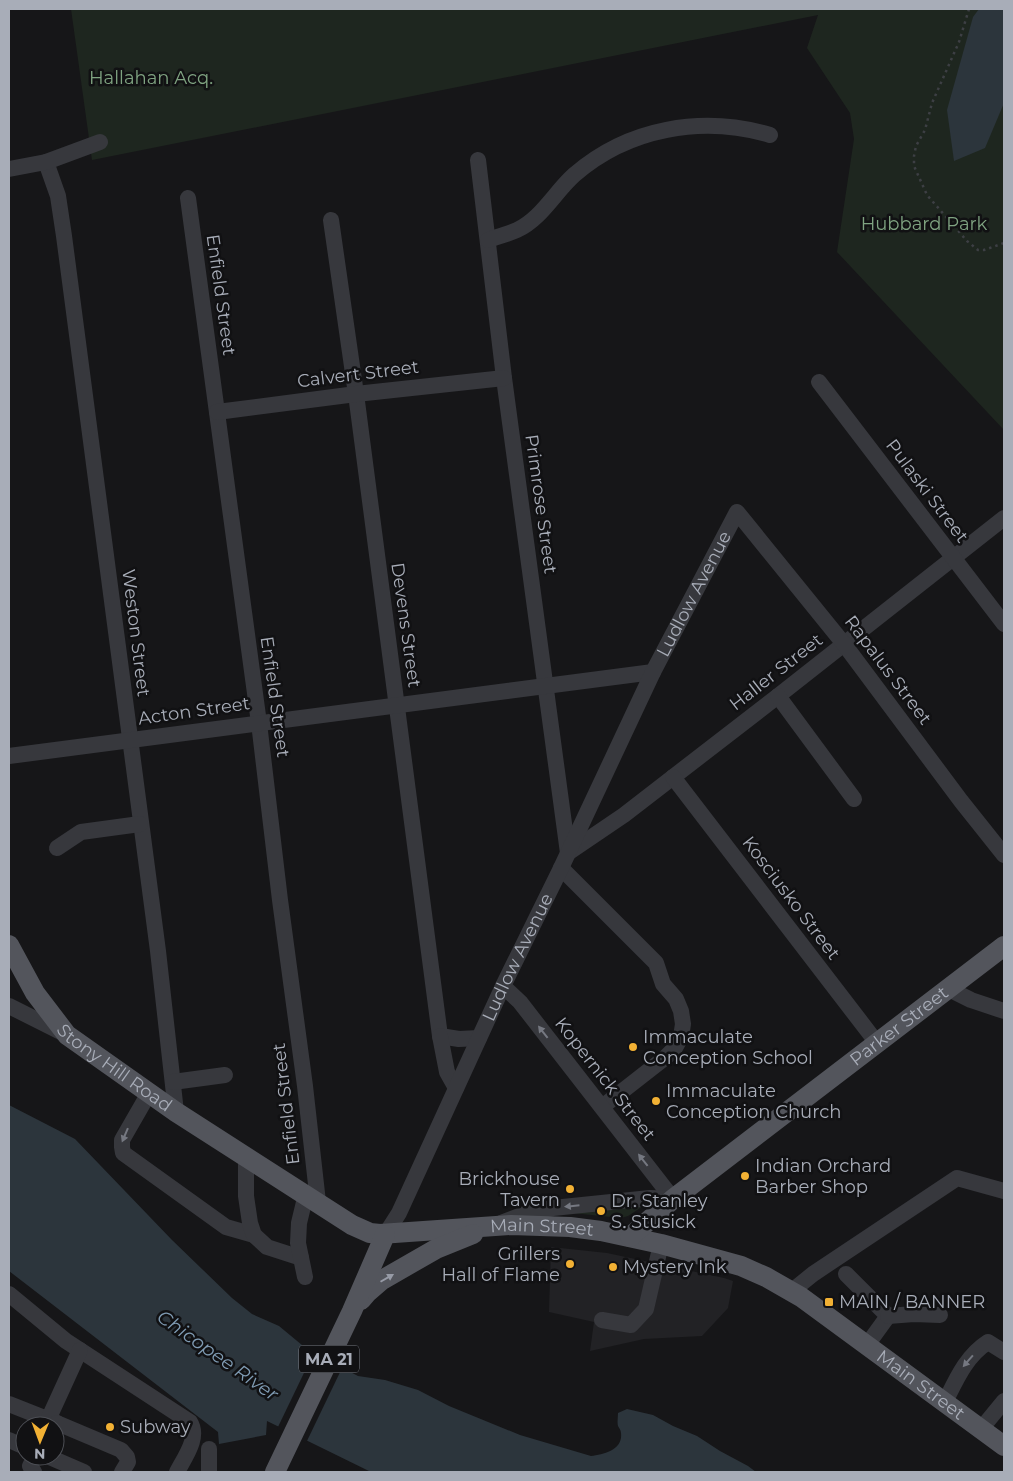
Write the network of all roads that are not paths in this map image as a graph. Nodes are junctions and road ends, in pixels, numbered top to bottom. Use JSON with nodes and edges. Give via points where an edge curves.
{"nodes":[{"id":1,"x":770,"y":135,"type":"dead end"},
{"id":2,"x":100,"y":142,"type":"dead end"},
{"id":3,"x":478,"y":160,"type":"dead end"},
{"id":4,"x":46,"y":162,"type":"junction"},
{"id":5,"x":9,"y":169,"type":"edge"},
{"id":6,"x":188,"y":198,"type":"dead end"},
{"id":7,"x":331,"y":220,"type":"dead end"},
{"id":8,"x":488,"y":240,"type":"junction"},
{"id":9,"x":504,"y":378,"type":"junction"},
{"id":10,"x":819,"y":382,"type":"dead end"},
{"id":11,"x":356,"y":394,"type":"junction"},
{"id":12,"x":217,"y":412,"type":"junction"},
{"id":13,"x":736,"y":512,"type":"joint"},
{"id":14,"x":1004,"y":518,"type":"edge"},
{"id":15,"x":953,"y":558,"type":"junction"},
{"id":16,"x":1004,"y":624,"type":"edge"},
{"id":17,"x":844,"y":644,"type":"junction"},
{"id":18,"x":653,"y":672,"type":"junction"},
{"id":19,"x":546,"y":686,"type":"junction"},
{"id":20,"x":778,"y":696,"type":"junction"},
{"id":21,"x":397,"y":705,"type":"junction"},
{"id":22,"x":259,"y":722,"type":"junction"},
{"id":23,"x":130,"y":740,"type":"junction"},
{"id":24,"x":9,"y":756,"type":"edge"},
{"id":25,"x":673,"y":777,"type":"junction"},
{"id":26,"x":854,"y":800,"type":"dead end"},
{"id":27,"x":140,"y":824,"type":"junction"},
{"id":28,"x":57,"y":848,"type":"dead end"},
{"id":29,"x":568,"y":853,"type":"junction"},
{"id":30,"x":1004,"y":854,"type":"edge"},
{"id":31,"x":561,"y":868,"type":"junction"},
{"id":32,"x":9,"y":945,"type":"edge"},
{"id":33,"x":1004,"y":947,"type":"edge"},
{"id":34,"x":503,"y":986,"type":"junction"},
{"id":35,"x":949,"y":988,"type":"junction"},
{"id":36,"x":9,"y":1006,"type":"edge"},
{"id":37,"x":1004,"y":1011,"type":"edge"},
{"id":38,"x":66,"y":1035,"type":"junction"},
{"id":39,"x":440,"y":1036,"type":"junction"},
{"id":40,"x":479,"y":1038,"type":"junction"},
{"id":41,"x":877,"y":1043,"type":"junction"},
{"id":42,"x":225,"y":1075,"type":"dead end"},
{"id":43,"x":173,"y":1082,"type":"junction"},
{"id":44,"x":456,"y":1088,"type":"junction"},
{"id":45,"x":149,"y":1093,"type":"junction"},
{"id":46,"x":602,"y":1107,"type":"junction"},
{"id":47,"x":176,"y":1112,"type":"junction"},
{"id":48,"x":248,"y":1159,"type":"junction"},
{"id":49,"x":1004,"y":1191,"type":"edge"},
{"id":50,"x":312,"y":1198,"type":"junction"},
{"id":51,"x":673,"y":1199,"type":"junction"},
{"id":52,"x":494,"y":1226,"type":"junction"},
{"id":53,"x":385,"y":1234,"type":"junction"},
{"id":54,"x":254,"y":1235,"type":"junction"},
{"id":55,"x":630,"y":1237,"type":"junction"},
{"id":56,"x":661,"y":1244,"type":"junction"},
{"id":57,"x":301,"y":1258,"type":"junction"},
{"id":58,"x":846,"y":1274,"type":"dead end"},
{"id":59,"x":305,"y":1277,"type":"dead end"},
{"id":60,"x":792,"y":1291,"type":"junction"},
{"id":61,"x":9,"y":1294,"type":"edge"},
{"id":62,"x":352,"y":1311,"type":"junction"},
{"id":63,"x":940,"y":1315,"type":"dead end"},
{"id":64,"x":888,"y":1316,"type":"junction"},
{"id":65,"x":602,"y":1320,"type":"dead end"},
{"id":66,"x":867,"y":1346,"type":"junction"},
{"id":67,"x":80,"y":1350,"type":"junction"},
{"id":68,"x":1004,"y":1352,"type":"edge"},
{"id":69,"x":945,"y":1402,"type":"junction"},
{"id":70,"x":9,"y":1404,"type":"edge"},
{"id":71,"x":1003,"y":1405,"type":"edge"},
{"id":72,"x":35,"y":1416,"type":"edge"},
{"id":73,"x":56,"y":1416,"type":"edge"},
{"id":74,"x":65,"y":1429,"type":"edge"},
{"id":75,"x":981,"y":1429,"type":"junction"},
{"id":76,"x":1004,"y":1446,"type":"edge"},
{"id":77,"x":209,"y":1449,"type":"dead end"},
{"id":78,"x":65,"y":1464,"type":"edge"},
{"id":79,"x":84,"y":1472,"type":"edge"},
{"id":80,"x":122,"y":1472,"type":"edge"},
{"id":81,"x":176,"y":1472,"type":"edge"},
{"id":82,"x":209,"y":1472,"type":"edge"},
{"id":83,"x":275,"y":1472,"type":"edge"}],
"edges":[{"from":1,"to":8,"type":"street","via":[[710,125],[658,131],[639,137],[590,162],[518,230]]},
{"from":2,"to":4,"type":"street"},
{"from":3,"to":8,"type":"street","name":"Primrose Street"},
{"from":4,"to":5,"type":"street"},
{"from":4,"to":23,"type":"street","name":"Weston Street","via":[[58,196]]},
{"from":6,"to":12,"type":"street","name":"Enfield Street"},
{"from":7,"to":11,"type":"street","name":"Devens Street"},
{"from":8,"to":9,"type":"street","name":"Primrose Street"},
{"from":9,"to":11,"type":"street","name":"Calvert Street"},
{"from":9,"to":19,"type":"street","name":"Primrose Street"},
{"from":10,"to":15,"type":"street","name":"Pulaski Street"},
{"from":11,"to":12,"type":"street","name":"Calvert Street"},
{"from":11,"to":21,"type":"street","name":"Devens Street"},
{"from":12,"to":22,"type":"street","name":"Enfield Street"},
{"from":13,"to":17,"type":"street","name":"Rapalus Street"},
{"from":13,"to":18,"type":"street","name":"Ludlow Avenue"},
{"from":14,"to":15,"type":"street","name":"Haller Street"},
{"from":15,"to":16,"type":"street","name":"Pulaski Street"},
{"from":15,"to":17,"type":"street","name":"Haller Street"},
{"from":17,"to":20,"type":"street","name":"Haller Street"},
{"from":17,"to":30,"type":"street","name":"Rapalus Street"},
{"from":18,"to":19,"type":"street","name":"Acton Street"},
{"from":18,"to":29,"type":"street","name":"Ludlow Avenue"},
{"from":19,"to":21,"type":"street","name":"Acton Street"},
{"from":19,"to":29,"type":"street","name":"Primrose Street"},
{"from":20,"to":25,"type":"street","name":"Haller Street"},
{"from":20,"to":26,"type":"street"},
{"from":21,"to":22,"type":"street","name":"Acton Street"},
{"from":21,"to":39,"type":"street","name":"Devens Street"},
{"from":22,"to":23,"type":"street","name":"Acton Street"},
{"from":22,"to":50,"type":"street","name":"Enfield Street","via":[[305,1086]]},
{"from":23,"to":24,"type":"street","name":"Acton Street"},
{"from":23,"to":27,"type":"street","name":"Weston Street"},
{"from":25,"to":29,"type":"street","name":"Haller Street"},
{"from":25,"to":41,"type":"street","name":"Kosciusko Street"},
{"from":27,"to":28,"type":"street","via":[[81,832]]},
{"from":27,"to":43,"type":"street","name":"Weston Street"},
{"from":29,"to":31,"type":"street","name":"Ludlow Avenue"},
{"from":31,"to":34,"type":"street","name":"Ludlow Avenue"},
{"from":31,"to":46,"type":"street","via":[[656,964],[663,984],[676,999],[682,1017],[680,1037],[671,1053]]},
{"from":32,"to":38,"type":"main road","name":"Stony Hill Road","via":[[35,993]]},
{"from":33,"to":35,"type":"main road","name":"Parker Street"},
{"from":34,"to":40,"type":"street","name":"Ludlow Avenue"},
{"from":46,"to":34,"type":"street","name":"Kopernick Street","one_way":true,"via":[[520,1002]]},
{"from":35,"to":37,"type":"street"},
{"from":35,"to":41,"type":"main road","name":"Parker Street"},
{"from":36,"to":38,"type":"street"},
{"from":38,"to":45,"type":"main road","name":"Stony Hill Road"},
{"from":39,"to":40,"type":"street"},
{"from":39,"to":44,"type":"street","name":"Devens Street","via":[[447,1072]]},
{"from":40,"to":44,"type":"street","name":"Ludlow Avenue"},
{"from":41,"to":51,"type":"main road","name":"Parker Street"},
{"from":42,"to":43,"type":"street"},
{"from":43,"to":47,"type":"street","name":"Weston Street"},
{"from":44,"to":53,"type":"street","name":"Ludlow Avenue","via":[[399,1213]]},
{"from":45,"to":47,"type":"main road","name":"Stony Hill Road"},
{"from":45,"to":54,"type":"street","one_way":true,"via":[[122,1140],[123,1153],[226,1227]]},
{"from":51,"to":46,"type":"street","name":"Kopernick Street","one_way":true},
{"from":47,"to":48,"type":"main road","name":"Stony Hill Road"},
{"from":48,"to":50,"type":"main road","name":"Main Street"},
{"from":48,"to":54,"type":"street","via":[[246,1196]]},
{"from":49,"to":60,"type":"street","via":[[957,1178]]},
{"from":50,"to":53,"type":"main road","name":"Main Street","via":[[352,1225],[370,1233]]},
{"from":50,"to":57,"type":"street","name":"Enfield Street","via":[[300,1223],[298,1242]]},
{"from":51,"to":52,"type":"street","one_way":true,"via":[[650,1198],[553,1208],[530,1212]]},
{"from":51,"to":55,"type":"main road","name":"Parker Street"},
{"from":52,"to":53,"type":"main road","name":"Main Street"},
{"from":52,"to":55,"type":"main road","name":"Main Street","via":[[570,1227]]},
{"from":62,"to":52,"type":"main road","one_way":true,"via":[[382,1280],[436,1249]]},
{"from":53,"to":62,"type":"main road","name":"Ludlow Avenue","number":"MA 21"},
{"from":54,"to":57,"type":"street","via":[[267,1247]]},
{"from":55,"to":56,"type":"main road","name":"Main Street"},
{"from":56,"to":60,"type":"main road","name":"Main Street","via":[[741,1266]]},
{"from":56,"to":65,"type":"street","via":[[646,1309],[632,1325]]},
{"from":57,"to":59,"type":"street","name":"Enfield Street"},
{"from":58,"to":64,"type":"street"},
{"from":60,"to":66,"type":"main road","name":"Main Street"},
{"from":61,"to":67,"type":"street"},
{"from":62,"to":83,"type":"main road","name":"Ludlow Avenue","number":"MA 21"},
{"from":63,"to":64,"type":"street"},
{"from":64,"to":66,"type":"street"},
{"from":66,"to":69,"type":"main road","name":"Main Street"},
{"from":67,"to":73,"type":"street"},
{"from":67,"to":81,"type":"street","via":[[190,1422],[194,1433],[191,1444]]},
{"from":68,"to":69,"type":"street","one_way":true,"via":[[988,1342],[982,1346],[962,1369]]},
{"from":69,"to":75,"type":"main road","name":"Main Street"},
{"from":70,"to":72,"type":"street"},
{"from":71,"to":75,"type":"street"},
{"from":74,"to":80,"type":"street","via":[[121,1450],[128,1462]]},
{"from":75,"to":76,"type":"main road","name":"Main Street"},
{"from":77,"to":82,"type":"street"},
{"from":78,"to":79,"type":"street"}]}
